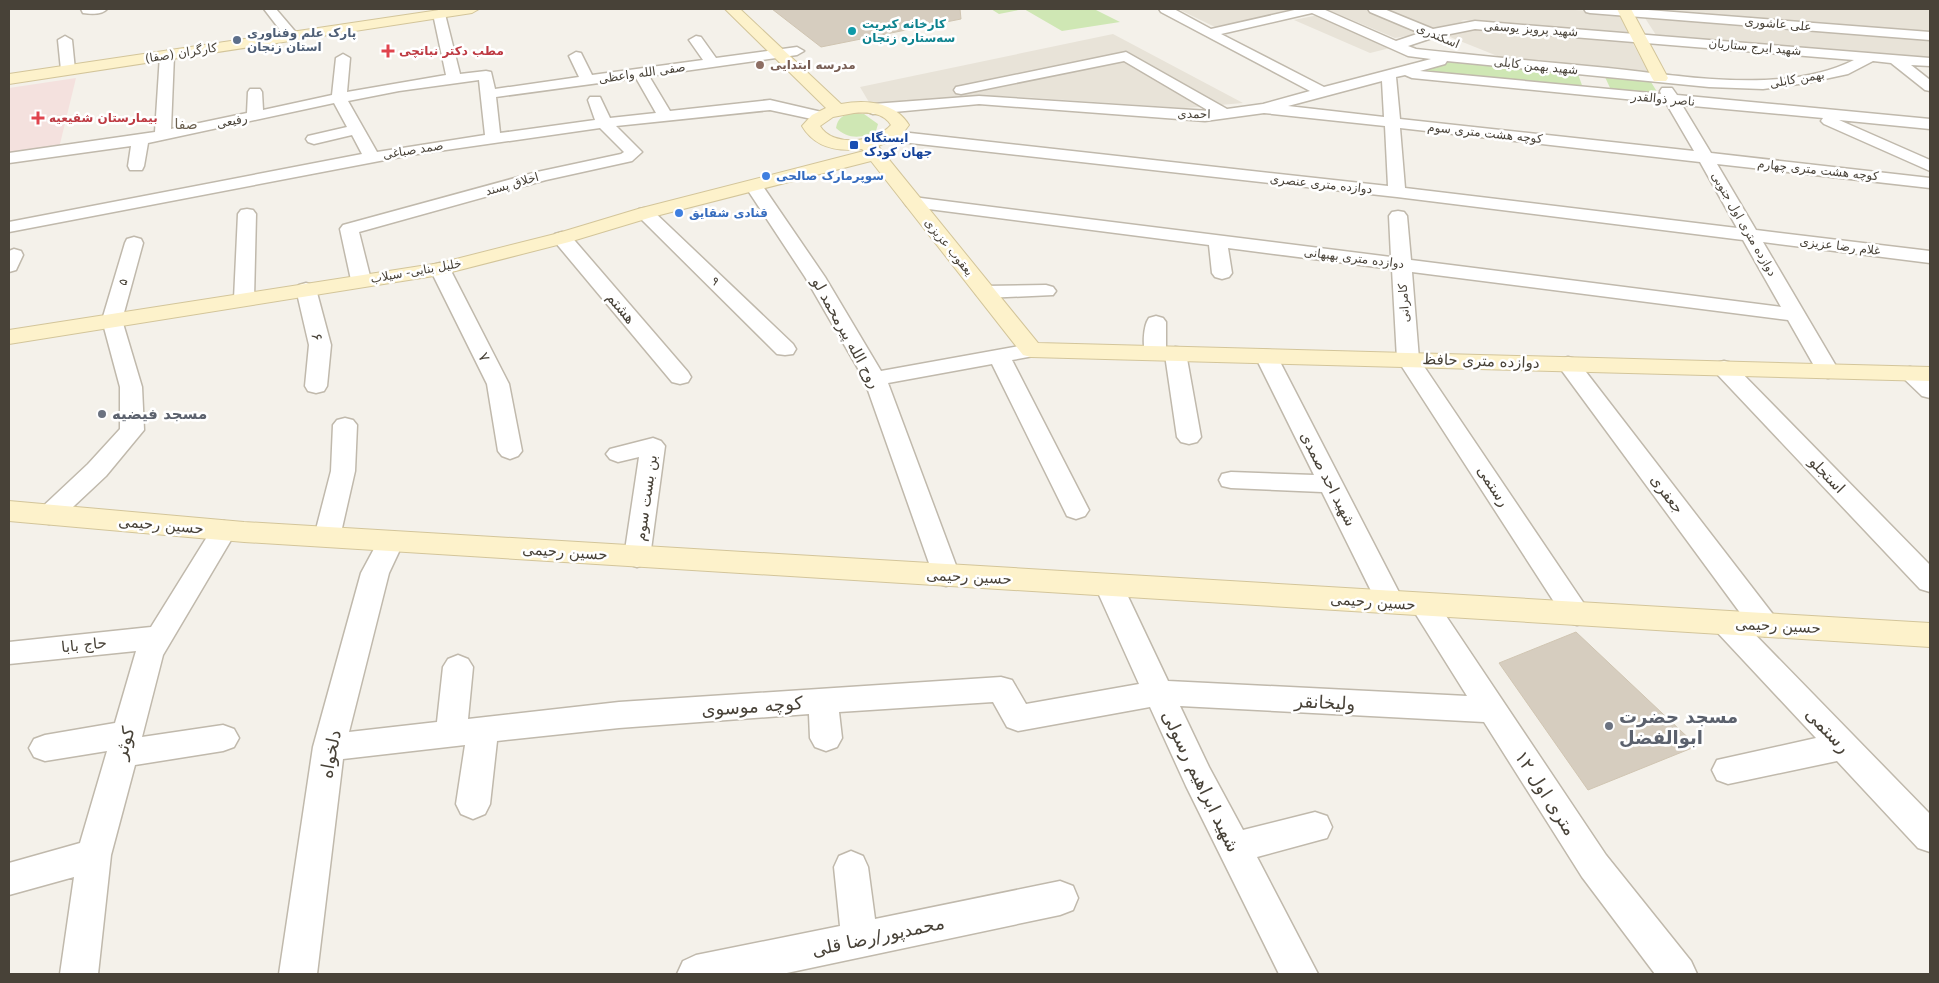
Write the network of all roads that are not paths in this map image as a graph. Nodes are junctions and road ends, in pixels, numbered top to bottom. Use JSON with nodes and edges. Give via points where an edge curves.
{"nodes":[{"id":1,"x":101,"y":9,"type":"edge"},
{"id":2,"x":270,"y":9,"type":"edge"},
{"id":3,"x":472,"y":9,"type":"edge"},
{"id":4,"x":732,"y":9,"type":"edge"},
{"id":5,"x":752,"y":9,"type":"edge"},
{"id":6,"x":1165,"y":9,"type":"edge"},
{"id":7,"x":1314,"y":9,"type":"edge"},
{"id":8,"x":1374,"y":9,"type":"edge"},
{"id":9,"x":1590,"y":9,"type":"edge"},
{"id":10,"x":87,"y":10,"type":"edge"},
{"id":11,"x":1625,"y":10,"type":"edge"},
{"id":12,"x":416,"y":13,"type":"edge"},
{"id":13,"x":439,"y":14,"type":"junction"},
{"id":14,"x":1210,"y":33,"type":"junction"},
{"id":15,"x":1433,"y":33,"type":"junction"},
{"id":16,"x":292,"y":36,"type":"junction"},
{"id":17,"x":1930,"y":36,"type":"edge"},
{"id":18,"x":1638,"y":37,"type":"junction"},
{"id":19,"x":65,"y":40,"type":"dead end"},
{"id":20,"x":696,"y":40,"type":"dead end"},
{"id":21,"x":1396,"y":45,"type":"junction"},
{"id":22,"x":789,"y":53,"type":"junction"},
{"id":23,"x":1413,"y":53,"type":"junction"},
{"id":24,"x":167,"y":55,"type":"junction"},
{"id":25,"x":576,"y":56,"type":"dead end"},
{"id":26,"x":1871,"y":57,"type":"junction"},
{"id":27,"x":343,"y":58,"type":"dead end"},
{"id":28,"x":1454,"y":58,"type":"junction"},
{"id":29,"x":1895,"y":59,"type":"junction"},
{"id":30,"x":1930,"y":62,"type":"edge"},
{"id":31,"x":1501,"y":63,"type":"junction"},
{"id":32,"x":713,"y":64,"type":"junction"},
{"id":33,"x":68,"y":70,"type":"junction"},
{"id":34,"x":1396,"y":72,"type":"junction"},
{"id":35,"x":641,"y":74,"type":"junction"},
{"id":36,"x":454,"y":78,"type":"junction"},
{"id":37,"x":1660,"y":78,"type":"junction"},
{"id":38,"x":9,"y":79,"type":"edge"},
{"id":39,"x":588,"y":81,"type":"junction"},
{"id":40,"x":1930,"y":87,"type":"edge"},
{"id":41,"x":755,"y":89,"type":"dead end"},
{"id":42,"x":255,"y":92,"type":"dead end"},
{"id":43,"x":954,"y":92,"type":"dead end"},
{"id":44,"x":1322,"y":92,"type":"junction"},
{"id":45,"x":488,"y":94,"type":"junction"},
{"id":46,"x":339,"y":98,"type":"junction"},
{"id":47,"x":595,"y":100,"type":"dead end"},
{"id":48,"x":979,"y":100,"type":"junction"},
{"id":49,"x":1674,"y":100,"type":"junction"},
{"id":50,"x":770,"y":105,"type":"junction"},
{"id":51,"x":865,"y":108,"type":"junction"},
{"id":52,"x":1264,"y":108,"type":"junction"},
{"id":53,"x":830,"y":113,"type":"junction"},
{"id":54,"x":1810,"y":113,"type":"junction"},
{"id":55,"x":1225,"y":114,"type":"junction"},
{"id":56,"x":893,"y":115,"type":"junction"},
{"id":57,"x":254,"y":116,"type":"junction"},
{"id":58,"x":666,"y":117,"type":"junction"},
{"id":59,"x":1392,"y":122,"type":"junction"},
{"id":60,"x":604,"y":123,"type":"junction"},
{"id":61,"x":1930,"y":124,"type":"edge"},
{"id":62,"x":357,"y":129,"type":"junction"},
{"id":63,"x":163,"y":134,"type":"junction"},
{"id":64,"x":892,"y":136,"type":"junction"},
{"id":65,"x":493,"y":138,"type":"junction"},
{"id":66,"x":314,"y":139,"type":"dead end"},
{"id":67,"x":140,"y":140,"type":"junction"},
{"id":68,"x":830,"y":142,"type":"junction"},
{"id":69,"x":871,"y":149,"type":"junction"},
{"id":70,"x":372,"y":157,"type":"junction"},
{"id":71,"x":9,"y":158,"type":"edge"},
{"id":72,"x":1706,"y":158,"type":"junction"},
{"id":73,"x":136,"y":166,"type":"dead end"},
{"id":74,"x":1930,"y":166,"type":"edge"},
{"id":75,"x":807,"y":172,"type":"junction"},
{"id":76,"x":1930,"y":183,"type":"edge"},
{"id":77,"x":754,"y":186,"type":"junction"},
{"id":78,"x":1397,"y":192,"type":"junction"},
{"id":79,"x":913,"y":202,"type":"junction"},
{"id":80,"x":645,"y":213,"type":"junction"},
{"id":81,"x":247,"y":214,"type":"dead end"},
{"id":82,"x":1398,"y":216,"type":"dead end"},
{"id":83,"x":9,"y":227,"type":"edge"},
{"id":84,"x":1750,"y":235,"type":"junction"},
{"id":85,"x":562,"y":238,"type":"junction"},
{"id":86,"x":1218,"y":241,"type":"junction"},
{"id":87,"x":134,"y":243,"type":"dead end"},
{"id":88,"x":1930,"y":257,"type":"edge"},
{"id":89,"x":1402,"y":264,"type":"junction"},
{"id":90,"x":440,"y":269,"type":"junction"},
{"id":91,"x":1222,"y":273,"type":"dead end"},
{"id":92,"x":361,"y":280,"type":"junction"},
{"id":93,"x":306,"y":289,"type":"junction"},
{"id":94,"x":1046,"y":291,"type":"dead end"},
{"id":95,"x":985,"y":292,"type":"junction"},
{"id":96,"x":244,"y":299,"type":"junction"},
{"id":97,"x":1796,"y":315,"type":"junction"},
{"id":98,"x":112,"y":320,"type":"junction"},
{"id":99,"x":1156,"y":322,"type":"dead end"},
{"id":100,"x":9,"y":337,"type":"edge"},
{"id":101,"x":785,"y":349,"type":"dead end"},
{"id":102,"x":1031,"y":350,"type":"junction"},
{"id":103,"x":1165,"y":353,"type":"junction"},
{"id":104,"x":999,"y":356,"type":"junction"},
{"id":105,"x":1266,"y":356,"type":"junction"},
{"id":106,"x":1408,"y":359,"type":"junction"},
{"id":107,"x":1568,"y":364,"type":"junction"},
{"id":108,"x":1724,"y":368,"type":"junction"},
{"id":109,"x":1828,"y":371,"type":"junction"},
{"id":110,"x":1920,"y":374,"type":"edge"},
{"id":111,"x":680,"y":377,"type":"dead end"},
{"id":112,"x":875,"y":379,"type":"junction"},
{"id":113,"x":316,"y":386,"type":"dead end"},
{"id":114,"x":1930,"y":391,"type":"edge"},
{"id":115,"x":345,"y":425,"type":"dead end"},
{"id":116,"x":1189,"y":437,"type":"dead end"},
{"id":117,"x":510,"y":451,"type":"dead end"},
{"id":118,"x":618,"y":454,"type":"dead end"},
{"id":119,"x":1231,"y":480,"type":"dead end"},
{"id":120,"x":1330,"y":484,"type":"junction"},
{"id":121,"x":1076,"y":510,"type":"dead end"},
{"id":122,"x":9,"y":511,"type":"edge"},
{"id":123,"x":49,"y":515,"type":"junction"},
{"id":124,"x":224,"y":530,"type":"junction"},
{"id":125,"x":326,"y":537,"type":"junction"},
{"id":126,"x":391,"y":541,"type":"junction"},
{"id":127,"x":637,"y":557,"type":"junction"},
{"id":128,"x":946,"y":576,"type":"junction"},
{"id":129,"x":1930,"y":582,"type":"edge"},
{"id":130,"x":1109,"y":586,"type":"junction"},
{"id":131,"x":1390,"y":602,"type":"junction"},
{"id":132,"x":1424,"y":605,"type":"junction"},
{"id":133,"x":1577,"y":614,"type":"junction"},
{"id":134,"x":1726,"y":623,"type":"junction"},
{"id":135,"x":1765,"y":625,"type":"junction"},
{"id":136,"x":1930,"y":635,"type":"edge"},
{"id":137,"x":159,"y":637,"type":"junction"},
{"id":138,"x":9,"y":653,"type":"edge"},
{"id":139,"x":458,"y":667,"type":"dead end"},
{"id":140,"x":1158,"y":694,"type":"junction"},
{"id":141,"x":823,"y":701,"type":"junction"},
{"id":142,"x":1492,"y":710,"type":"junction"},
{"id":143,"x":483,"y":730,"type":"junction"},
{"id":144,"x":451,"y":734,"type":"junction"},
{"id":145,"x":223,"y":738,"type":"dead end"},
{"id":146,"x":826,"y":738,"type":"dead end"},
{"id":147,"x":124,"y":743,"type":"junction"},
{"id":148,"x":1843,"y":746,"type":"junction"},
{"id":149,"x":329,"y":747,"type":"junction"},
{"id":150,"x":45,"y":748,"type":"dead end"},
{"id":151,"x":1728,"y":770,"type":"dead end"},
{"id":152,"x":473,"y":804,"type":"dead end"},
{"id":153,"x":1315,"y":827,"type":"dead end"},
{"id":154,"x":1930,"y":837,"type":"edge"},
{"id":155,"x":1234,"y":848,"type":"junction"},
{"id":156,"x":94,"y":855,"type":"junction"},
{"id":157,"x":851,"y":867,"type":"dead end"},
{"id":158,"x":9,"y":879,"type":"edge"},
{"id":159,"x":1060,"y":898,"type":"dead end"},
{"id":160,"x":860,"y":940,"type":"junction"},
{"id":161,"x":79,"y":974,"type":"edge"},
{"id":162,"x":298,"y":974,"type":"edge"},
{"id":163,"x":696,"y":974,"type":"edge"},
{"id":164,"x":1299,"y":974,"type":"edge"},
{"id":165,"x":1678,"y":974,"type":"edge"}],
"edges":[{"from":1,"to":10,"type":"street"},
{"from":2,"to":16,"type":"street"},
{"from":3,"to":13,"type":"street","name":"کارگران (صفا)"},
{"from":4,"to":22,"type":"street"},
{"from":5,"to":22,"type":"street"},
{"from":6,"to":14,"type":"street"},
{"from":7,"to":14,"type":"street"},
{"from":7,"to":21,"type":"street","name":"شهید بهمن کابلی"},
{"from":8,"to":15,"type":"street","name":"اسکندری"},
{"from":9,"to":11,"type":"street","name":"علی عاشوری"},
{"from":11,"to":17,"type":"street","name":"علی عاشوری"},
{"from":11,"to":18,"type":"street"},
{"from":12,"to":13,"type":"street","name":"کارگران (صفا)"},
{"from":12,"to":16,"type":"street","name":"کارگران (صفا)"},
{"from":13,"to":36,"type":"street"},
{"from":14,"to":44,"type":"street"},
{"from":15,"to":18,"type":"street","name":"شهید پرویز یوسفی","via":[[1475,25]]},
{"from":15,"to":21,"type":"street","name":"شهید پرویز یوسفی"},
{"from":15,"to":31,"type":"street","name":"اسکندری"},
{"from":16,"to":24,"type":"street","name":"کارگران (صفا)"},
{"from":18,"to":26,"type":"street","name":"شهید ایرج ستاریان"},
{"from":18,"to":37,"type":"street"},
{"from":19,"to":33,"type":"street"},
{"from":20,"to":32,"type":"street"},
{"from":21,"to":23,"type":"street","name":"شهید بهمن کابلی"},
{"from":22,"to":32,"type":"street","name":"صفی الله واعظی"},
{"from":22,"to":51,"type":"street"},
{"from":22,"to":53,"type":"street"},
{"from":23,"to":28,"type":"street","name":"شهید بهمن کابلی"},
{"from":23,"to":34,"type":"street"},
{"from":24,"to":33,"type":"street","name":"کارگران (صفا)"},
{"from":24,"to":63,"type":"street"},
{"from":25,"to":39,"type":"street"},
{"from":26,"to":29,"type":"street"},
{"from":26,"to":37,"type":"street","name":"بهمن کابلی","via":[[1843,71],[1763,85]]},
{"from":27,"to":46,"type":"street"},
{"from":28,"to":31,"type":"street","name":"شهید بهمن کابلی"},
{"from":28,"to":34,"type":"street","name":"احمدی"},
{"from":29,"to":30,"type":"street"},
{"from":29,"to":40,"type":"street"},
{"from":31,"to":37,"type":"street","name":"شهید بهمن کابلی"},
{"from":32,"to":35,"type":"street","name":"صفی الله واعظی"},
{"from":33,"to":38,"type":"street","name":"کارگران (صفا)"},
{"from":34,"to":44,"type":"street","name":"احمدی"},
{"from":34,"to":49,"type":"street","name":"ناصر ذوالقدر"},
{"from":34,"to":59,"type":"street"},
{"from":35,"to":39,"type":"street","name":"صفی الله واعظی"},
{"from":35,"to":58,"type":"street"},
{"from":36,"to":45,"type":"street","name":"رفیعی","via":[[486,75]]},
{"from":36,"to":46,"type":"street","name":"رفیعی"},
{"from":37,"to":49,"type":"street","name":"دوازده متری اول جنوبی"},
{"from":39,"to":45,"type":"street","name":"صفی الله واعظی"},
{"from":41,"to":50,"type":"street"},
{"from":42,"to":57,"type":"street"},
{"from":43,"to":55,"type":"street","via":[[1126,56]]},
{"from":44,"to":52,"type":"street","name":"احمدی"},
{"from":45,"to":65,"type":"street"},
{"from":46,"to":57,"type":"street","name":"رفیعی"},
{"from":46,"to":62,"type":"street"},
{"from":47,"to":60,"type":"street"},
{"from":48,"to":51,"type":"street","name":"احمدی"},
{"from":48,"to":55,"type":"street","name":"احمدی","via":[[1149,113]]},
{"from":48,"to":56,"type":"street","name":"احمدی"},
{"from":49,"to":54,"type":"street","name":"ناصر ذوالقدر"},
{"from":49,"to":72,"type":"street","name":"دوازده متری اول جنوبی"},
{"from":50,"to":53,"type":"street","name":"صمد صباغی"},
{"from":50,"to":58,"type":"street","name":"صمد صباغی"},
{"from":51,"to":53,"type":"street"},
{"from":51,"to":56,"type":"street"},
{"from":52,"to":55,"type":"street","name":"احمدی"},
{"from":52,"to":59,"type":"street","name":"کوچه هشت متری سوم"},
{"from":53,"to":68,"type":"street","via":[[812,126],[819,138]]},
{"from":54,"to":61,"type":"street","name":"ناصر ذوالقدر"},
{"from":54,"to":74,"type":"street"},
{"from":56,"to":64,"type":"street","via":[[900,125]]},
{"from":57,"to":63,"type":"street","name":"رفیعی"},
{"from":58,"to":60,"type":"street","name":"صمد صباغی"},
{"from":59,"to":72,"type":"street","name":"کوچه هشت متری سوم"},
{"from":59,"to":78,"type":"street"},
{"from":60,"to":65,"type":"street","name":"صمد صباغی"},
{"from":60,"to":92,"type":"street","name":"اخلاق پسند","via":[[634,152],[626,158],[543,176],[349,229]]},
{"from":62,"to":66,"type":"street"},
{"from":62,"to":70,"type":"street"},
{"from":63,"to":67,"type":"street","name":"رفیعی"},
{"from":64,"to":69,"type":"street","name":"خلیل بنایی- سیلاب"},
{"from":64,"to":78,"type":"street","name":"دوازده متری عنصری"},
{"from":65,"to":70,"type":"street","name":"صمد صباغی"},
{"from":67,"to":71,"type":"street","name":"رفیعی"},
{"from":67,"to":73,"type":"street"},
{"from":68,"to":69,"type":"street"},
{"from":68,"to":75,"type":"street","via":[[822,158]]},
{"from":69,"to":75,"type":"street","name":"خلیل بنایی- سیلاب"},
{"from":69,"to":79,"type":"street","name":"یعقوب عزیزی"},
{"from":70,"to":83,"type":"street","name":"صمد صباغی","via":[[277,168]]},
{"from":72,"to":76,"type":"street","name":"کوچه هشت متری چهارم"},
{"from":72,"to":84,"type":"street","name":"دوازده متری اول جنوبی"},
{"from":75,"to":77,"type":"street","name":"خلیل بنایی- سیلاب"},
{"from":77,"to":80,"type":"street","name":"خلیل بنایی- سیلاب"},
{"from":77,"to":112,"type":"street","name":"روح الله پیرمحمد لو","via":[[816,277]]},
{"from":78,"to":84,"type":"street","name":"دوازده متری عنصری"},
{"from":79,"to":86,"type":"street","name":"دوازده متری بهبهانی"},
{"from":79,"to":95,"type":"street","name":"یعقوب عزیزی"},
{"from":80,"to":85,"type":"street","name":"خلیل بنایی- سیلاب"},
{"from":80,"to":101,"type":"street","name":"۹"},
{"from":81,"to":96,"type":"street"},
{"from":82,"to":89,"type":"street","name":"کامرانی"},
{"from":84,"to":88,"type":"street","name":"غلام رضا عزیزی"},
{"from":84,"to":97,"type":"street","name":"دوازده متری اول جنوبی"},
{"from":85,"to":90,"type":"street","name":"خلیل بنایی- سیلاب"},
{"from":85,"to":111,"type":"street","name":"هشتم"},
{"from":86,"to":89,"type":"street","name":"دوازده متری بهبهانی"},
{"from":86,"to":91,"type":"street"},
{"from":87,"to":98,"type":"street","name":"۵"},
{"from":89,"to":97,"type":"street","name":"دوازده متری بهبهانی"},
{"from":89,"to":106,"type":"street","name":"کامرانی"},
{"from":90,"to":92,"type":"street","name":"خلیل بنایی- سیلاب"},
{"from":90,"to":117,"type":"street","name":"۷","via":[[498,384]]},
{"from":92,"to":93,"type":"street","name":"خلیل بنایی- سیلاب"},
{"from":93,"to":96,"type":"street","name":"خلیل بنایی- سیلاب"},
{"from":93,"to":113,"type":"street","name":"۶","via":[[320,345]]},
{"from":94,"to":95,"type":"street"},
{"from":95,"to":102,"type":"street","name":"یعقوب عزیزی"},
{"from":96,"to":98,"type":"street","name":"خلیل بنایی- سیلاب"},
{"from":97,"to":109,"type":"street","name":"دوازده متری اول جنوبی"},
{"from":98,"to":100,"type":"street","name":"خلیل بنایی- سیلاب"},
{"from":98,"to":123,"type":"street","via":[[131,387],[132,430],[97,470]]},
{"from":99,"to":103,"type":"street"},
{"from":102,"to":103,"type":"street","name":"دوازده متری حافظ"},
{"from":102,"to":104,"type":"street"},
{"from":103,"to":105,"type":"street","name":"دوازده متری حافظ"},
{"from":103,"to":116,"type":"street"},
{"from":104,"to":112,"type":"street"},
{"from":104,"to":121,"type":"street"},
{"from":105,"to":106,"type":"street","name":"دوازده متری حافظ"},
{"from":105,"to":120,"type":"street","name":"شهید احد صمدی"},
{"from":106,"to":107,"type":"street","name":"دوازده متری حافظ"},
{"from":106,"to":133,"type":"street","name":"رستمی"},
{"from":107,"to":108,"type":"street","name":"دوازده متری حافظ"},
{"from":107,"to":135,"type":"street","name":"جعفری"},
{"from":108,"to":109,"type":"street","name":"دوازده متری حافظ"},
{"from":108,"to":129,"type":"street","name":"استجلو"},
{"from":109,"to":110,"type":"street","name":"دوازده متری حافظ"},
{"from":110,"to":114,"type":"street"},
{"from":112,"to":128,"type":"street","name":"روح الله پیرمحمد لو"},
{"from":115,"to":125,"type":"street","via":[[343,471]]},
{"from":118,"to":127,"type":"street","name":"بن بست سوم","via":[[653,446]]},
{"from":119,"to":120,"type":"street"},
{"from":120,"to":131,"type":"street","name":"شهید احد صمدی"},
{"from":122,"to":123,"type":"street","name":"حسین رحیمی"},
{"from":123,"to":124,"type":"street","name":"حسین رحیمی"},
{"from":124,"to":125,"type":"street","name":"حسین رحیمی"},
{"from":124,"to":137,"type":"street","name":"کوثر"},
{"from":125,"to":126,"type":"street","name":"حسین رحیمی"},
{"from":126,"to":127,"type":"street","name":"حسین رحیمی"},
{"from":126,"to":149,"type":"street","name":"دلخواه","via":[[375,573]]},
{"from":127,"to":128,"type":"street","name":"حسین رحیمی"},
{"from":128,"to":130,"type":"street","name":"حسین رحیمی"},
{"from":130,"to":131,"type":"street","name":"حسین رحیمی"},
{"from":130,"to":140,"type":"street","name":"شهید ابراهیم رسولی"},
{"from":131,"to":132,"type":"street","name":"حسین رحیمی"},
{"from":132,"to":133,"type":"street","name":"حسین رحیمی"},
{"from":132,"to":142,"type":"street","name":"۱۲ متری اول"},
{"from":133,"to":134,"type":"street","name":"حسین رحیمی"},
{"from":134,"to":135,"type":"street","name":"حسین رحیمی"},
{"from":134,"to":148,"type":"street","name":"رستمی"},
{"from":135,"to":136,"type":"street","name":"حسین رحیمی"},
{"from":137,"to":138,"type":"street","name":"حاج بابا"},
{"from":137,"to":147,"type":"street","name":"کوثر","via":[[149,654]]},
{"from":139,"to":144,"type":"street"},
{"from":140,"to":141,"type":"street","name":"کوچه موسوی","via":[[1018,718],[1001,689]]},
{"from":140,"to":142,"type":"street","name":"ولیخانقر"},
{"from":140,"to":155,"type":"street","name":"شهید ابراهیم رسولی"},
{"from":141,"to":143,"type":"street","name":"کوچه موسوی","via":[[619,715]]},
{"from":141,"to":146,"type":"street"},
{"from":142,"to":165,"type":"street","name":"۱۲ متری اول","via":[[1594,866]]},
{"from":143,"to":144,"type":"street","name":"کوچه موسوی"},
{"from":143,"to":152,"type":"street"},
{"from":144,"to":149,"type":"street","name":"کوچه موسوی"},
{"from":145,"to":147,"type":"street"},
{"from":147,"to":150,"type":"street"},
{"from":147,"to":156,"type":"street","name":"کوثر"},
{"from":148,"to":151,"type":"street"},
{"from":148,"to":154,"type":"street","name":"رستمی"},
{"from":149,"to":162,"type":"street","name":"دلخواه"},
{"from":153,"to":155,"type":"street"},
{"from":155,"to":164,"type":"street","name":"شهید ابراهیم رسولی"},
{"from":156,"to":158,"type":"street"},
{"from":156,"to":161,"type":"street","name":"کوثر"},
{"from":157,"to":160,"type":"street"},
{"from":159,"to":160,"type":"street","name":"محمدپور/رضا قلی"},
{"from":160,"to":163,"type":"street","name":"محمدپور/رضا قلی"}]}
